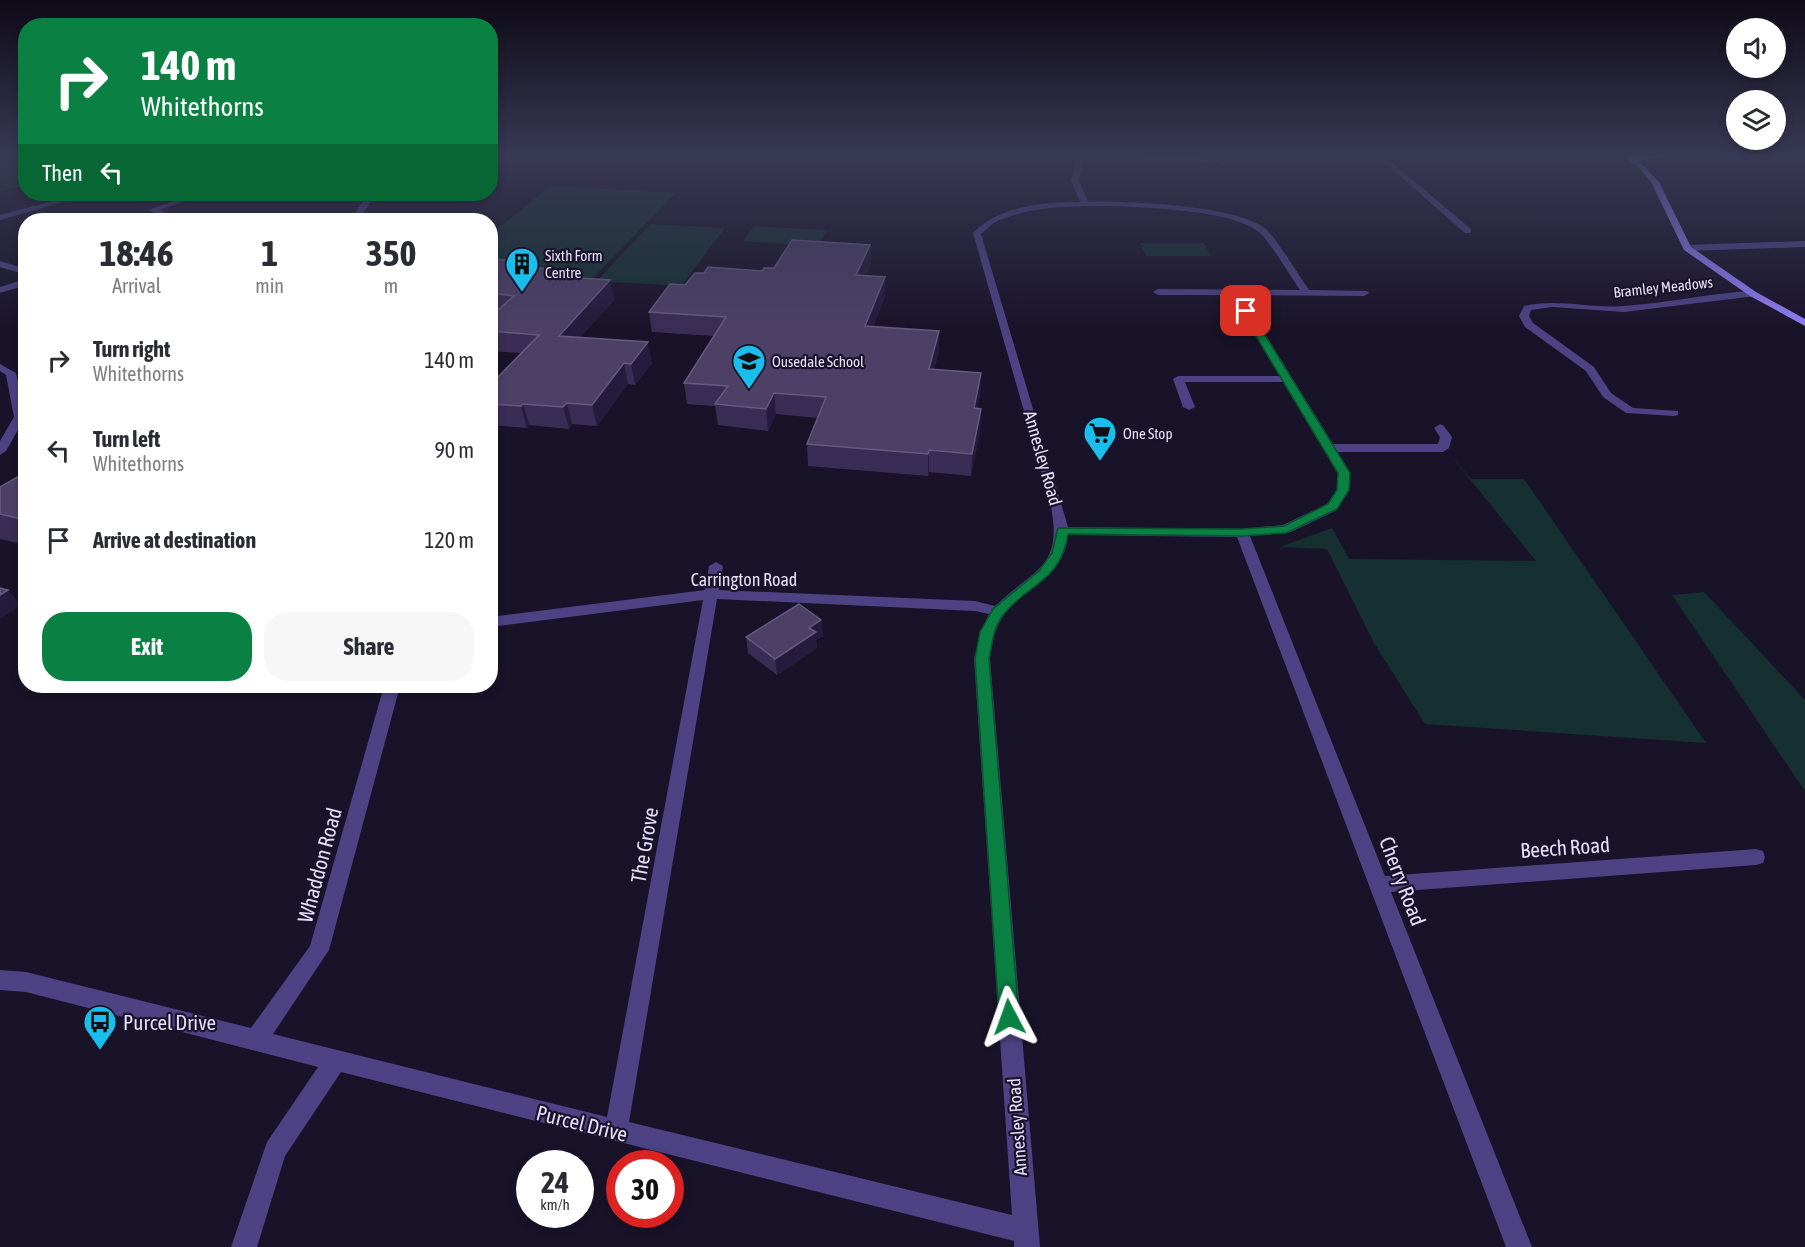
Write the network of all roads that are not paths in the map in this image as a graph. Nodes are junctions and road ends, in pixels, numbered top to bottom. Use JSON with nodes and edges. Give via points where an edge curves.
{"nodes":[{"id":1,"x":1009,"y":214,"type":"edge"},
{"id":2,"x":1217,"y":214,"type":"edge"},
{"id":3,"x":1448,"y":214,"type":"edge"},
{"id":4,"x":1671,"y":214,"type":"edge"},
{"id":5,"x":1468,"y":231,"type":"dead end"},
{"id":6,"x":1805,"y":244,"type":"edge"},
{"id":7,"x":1687,"y":248,"type":"junction"},
{"id":8,"x":0,"y":264,"type":"edge"},
{"id":9,"x":18,"y":269,"type":"edge"},
{"id":10,"x":18,"y":284,"type":"edge"},
{"id":11,"x":0,"y":290,"type":"edge"},
{"id":12,"x":1158,"y":292,"type":"dead end"},
{"id":13,"x":1306,"y":292,"type":"junction"},
{"id":14,"x":1235,"y":293,"type":"junction"},
{"id":15,"x":1364,"y":293,"type":"dead end"},
{"id":16,"x":1754,"y":294,"type":"junction"},
{"id":17,"x":1805,"y":323,"type":"edge"},
{"id":18,"x":0,"y":367,"type":"edge"},
{"id":19,"x":1287,"y":379,"type":"junction"},
{"id":20,"x":1189,"y":407,"type":"dead end"},
{"id":21,"x":18,"y":408,"type":"edge"},
{"id":22,"x":1674,"y":413,"type":"dead end"},
{"id":23,"x":18,"y":420,"type":"edge"},
{"id":24,"x":1440,"y":428,"type":"dead end"},
{"id":25,"x":1329,"y":448,"type":"junction"},
{"id":26,"x":0,"y":451,"type":"edge"},
{"id":27,"x":1062,"y":531,"type":"junction"},
{"id":28,"x":1242,"y":533,"type":"junction"},
{"id":29,"x":716,"y":566,"type":"dead end"},
{"id":30,"x":711,"y":594,"type":"junction"},
{"id":31,"x":998,"y":612,"type":"junction"},
{"id":32,"x":498,"y":621,"type":"edge"},
{"id":33,"x":390,"y":693,"type":"edge"},
{"id":34,"x":1756,"y":857,"type":"dead end"},
{"id":35,"x":1378,"y":885,"type":"junction"},
{"id":36,"x":0,"y":980,"type":"edge"},
{"id":37,"x":255,"y":1041,"type":"junction"},
{"id":38,"x":335,"y":1061,"type":"junction"},
{"id":39,"x":616,"y":1131,"type":"junction"},
{"id":40,"x":1026,"y":1239,"type":"edge"},
{"id":41,"x":244,"y":1247,"type":"edge"},
{"id":42,"x":1519,"y":1247,"type":"edge"}],
"edges":[{"from":1,"to":27,"type":"street","name":"Annesley Road","via":[[982,225],[978,232]]},
{"from":2,"to":13,"type":"street","name":"Annesley Road","via":[[1254,224],[1263,231]]},
{"from":3,"to":5,"type":"street"},
{"from":4,"to":7,"type":"street"},
{"from":6,"to":7,"type":"street"},
{"from":7,"to":16,"type":"street"},
{"from":8,"to":9,"type":"street"},
{"from":10,"to":11,"type":"street"},
{"from":12,"to":14,"type":"street"},
{"from":13,"to":14,"type":"street"},
{"from":13,"to":15,"type":"street"},
{"from":14,"to":19,"type":"street"},
{"from":16,"to":17,"type":"street"},
{"from":16,"to":22,"type":"street","name":"Bramley Meadows","via":[[1621,309],[1563,303],[1527,308],[1524,316],[1529,325],[1590,369],[1607,395],[1630,411]]},
{"from":18,"to":21,"type":"street","via":[[10,373]]},
{"from":19,"to":20,"type":"street","via":[[1178,379]]},
{"from":19,"to":25,"type":"street"},
{"from":23,"to":26,"type":"street"},
{"from":24,"to":25,"type":"street","via":[[1446,437],[1443,448]]},
{"from":25,"to":28,"type":"street","via":[[1344,473],[1343,490],[1332,507],[1286,529]]},
{"from":27,"to":28,"type":"street"},
{"from":27,"to":31,"type":"street","name":"Annesley Road","via":[[1058,553],[1044,574]]},
{"from":28,"to":35,"type":"street","name":"Cherry Road"},
{"from":29,"to":30,"type":"street","name":"The Grove"},
{"from":30,"to":31,"type":"street","name":"Carrington Road","via":[[975,606]]},
{"from":30,"to":32,"type":"street","name":"Carrington Road"},
{"from":30,"to":39,"type":"street","name":"The Grove"},
{"from":31,"to":40,"type":"street","name":"Annesley Road","via":[[987,632],[982,659]]},
{"from":33,"to":37,"type":"street","name":"Whaddon Road","via":[[319,950]]},
{"from":34,"to":35,"type":"street","name":"Beech Road"},
{"from":35,"to":42,"type":"street","name":"Cherry Road"},
{"from":36,"to":37,"type":"street","name":"Purcel Drive","via":[[26,982]]},
{"from":37,"to":38,"type":"street","name":"Purcel Drive"},
{"from":38,"to":39,"type":"street","name":"Purcel Drive"},
{"from":38,"to":41,"type":"street","via":[[275,1150]]},
{"from":39,"to":40,"type":"street","name":"Purcel Drive"}]}
